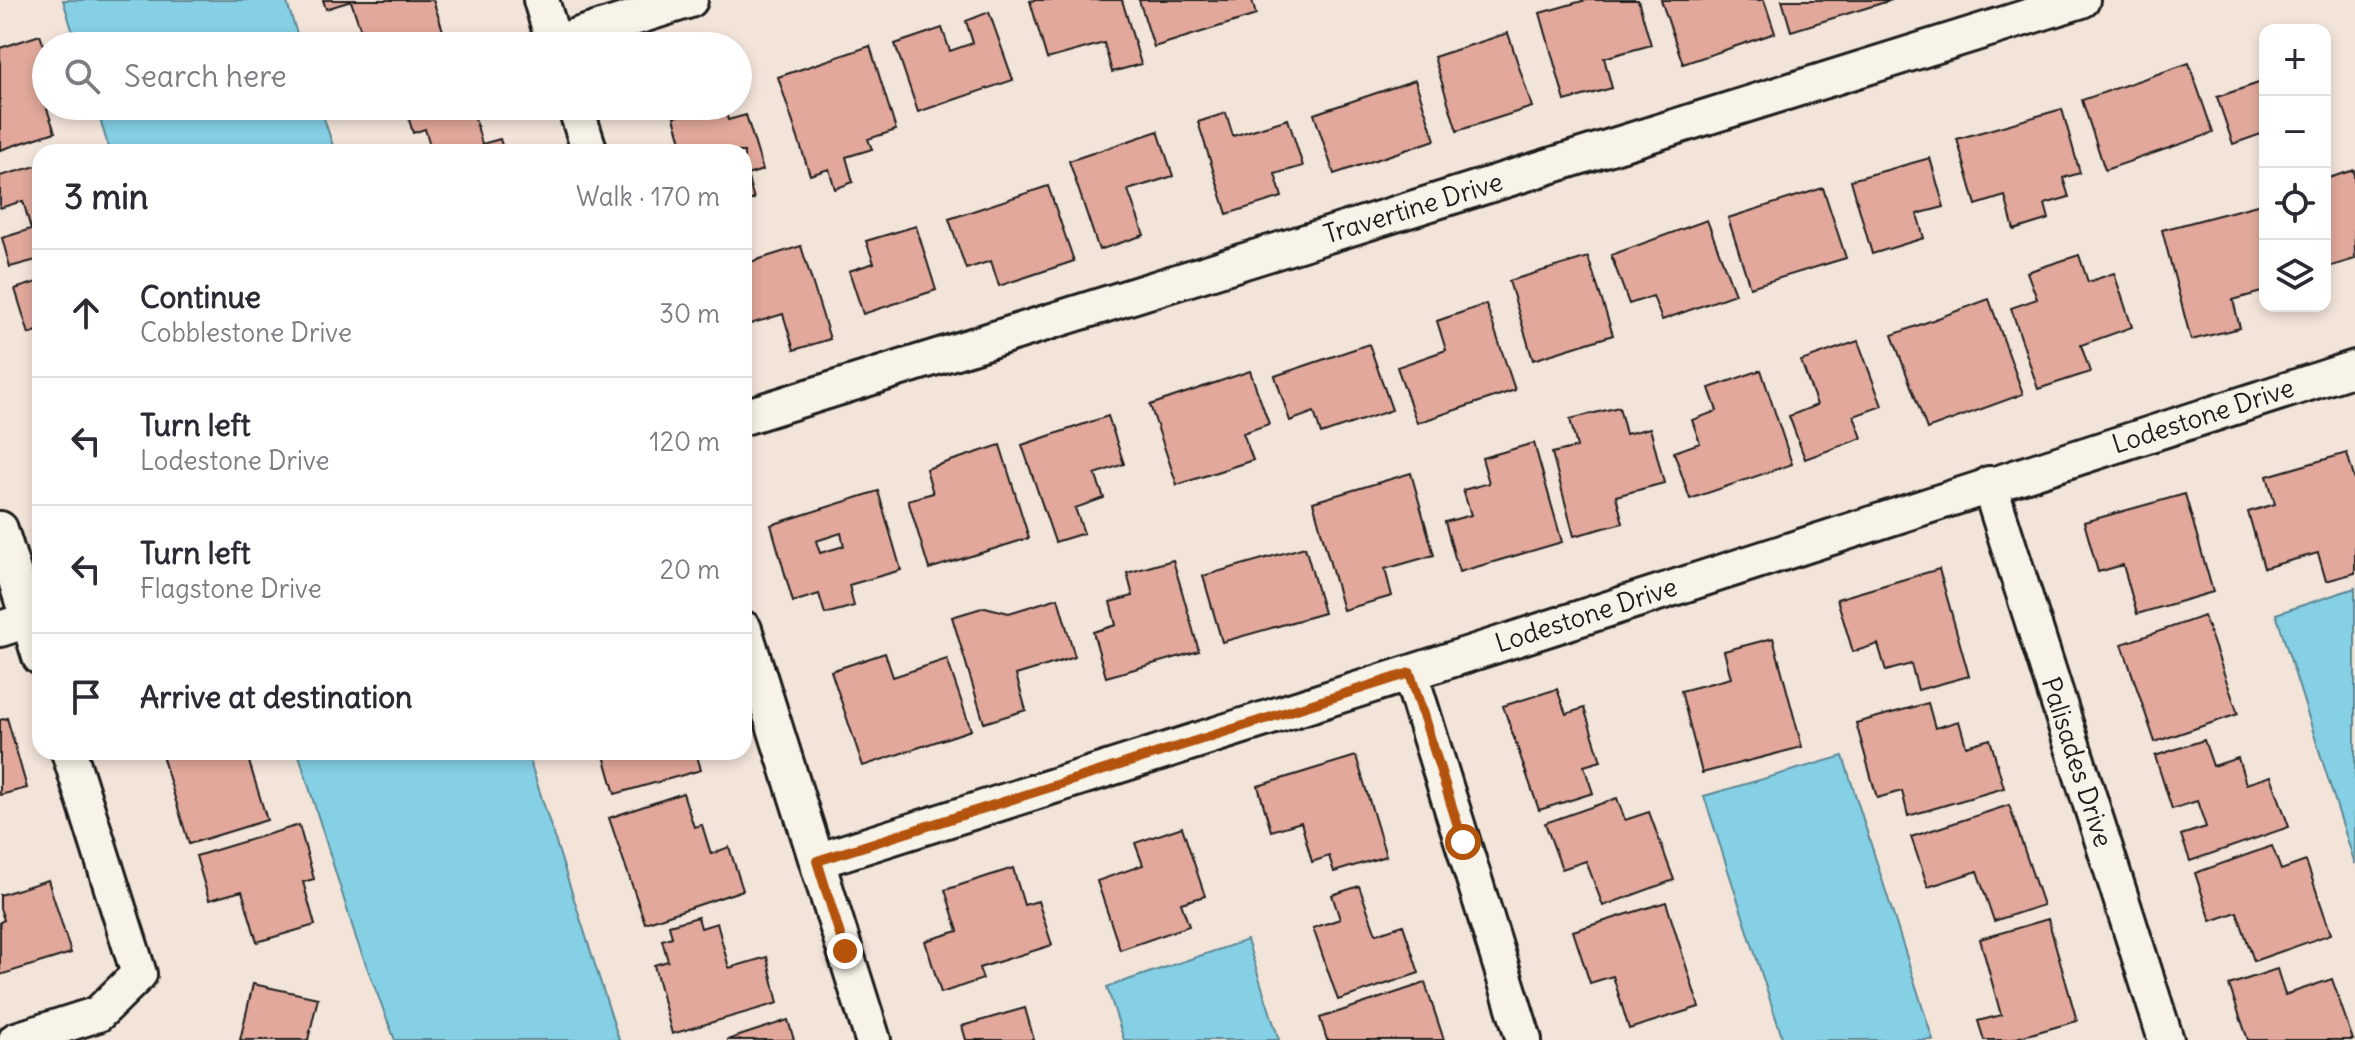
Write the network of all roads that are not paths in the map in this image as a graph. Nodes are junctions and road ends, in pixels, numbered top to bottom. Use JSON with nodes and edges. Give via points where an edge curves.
{"nodes":[{"id":1,"x":541,"y":0,"type":"edge"},
{"id":2,"x":690,"y":0,"type":"edge"},
{"id":3,"x":2082,"y":0,"type":"edge"},
{"id":4,"x":551,"y":32,"type":"edge"},
{"id":5,"x":594,"y":32,"type":"edge"},
{"id":6,"x":580,"y":120,"type":"edge"},
{"id":7,"x":587,"y":144,"type":"edge"},
{"id":8,"x":2355,"y":368,"type":"edge"},
{"id":9,"x":752,"y":415,"type":"edge"},
{"id":10,"x":1989,"y":484,"type":"junction"},
{"id":11,"x":0,"y":529,"type":"edge"},
{"id":12,"x":14,"y":625,"type":"edge"},
{"id":13,"x":32,"y":647,"type":"edge"},
{"id":14,"x":752,"y":654,"type":"edge"},
{"id":15,"x":1410,"y":673,"type":"junction"},
{"id":16,"x":72,"y":760,"type":"edge"},
{"id":17,"x":817,"y":861,"type":"junction"},
{"id":18,"x":16,"y":1040,"type":"edge"},
{"id":19,"x":873,"y":1040,"type":"edge"},
{"id":20,"x":1524,"y":1040,"type":"edge"},
{"id":21,"x":2166,"y":1040,"type":"edge"}],
"edges":[{"from":1,"to":4,"type":"street"},
{"from":2,"to":5,"type":"street"},
{"from":3,"to":9,"type":"street","name":"Travertine Drive"},
{"from":6,"to":7,"type":"street"},
{"from":8,"to":10,"type":"street","name":"Lodestone Drive"},
{"from":10,"to":15,"type":"street","name":"Lodestone Drive"},
{"from":10,"to":21,"type":"street","name":"Palisades Drive"},
{"from":11,"to":12,"type":"street"},
{"from":12,"to":13,"type":"street"},
{"from":14,"to":17,"type":"street"},
{"from":15,"to":17,"type":"street","name":"Lodestone Drive"},
{"from":15,"to":20,"type":"street"},
{"from":16,"to":18,"type":"street","via":[[139,974],[98,1014]]},
{"from":17,"to":19,"type":"street"}]}
